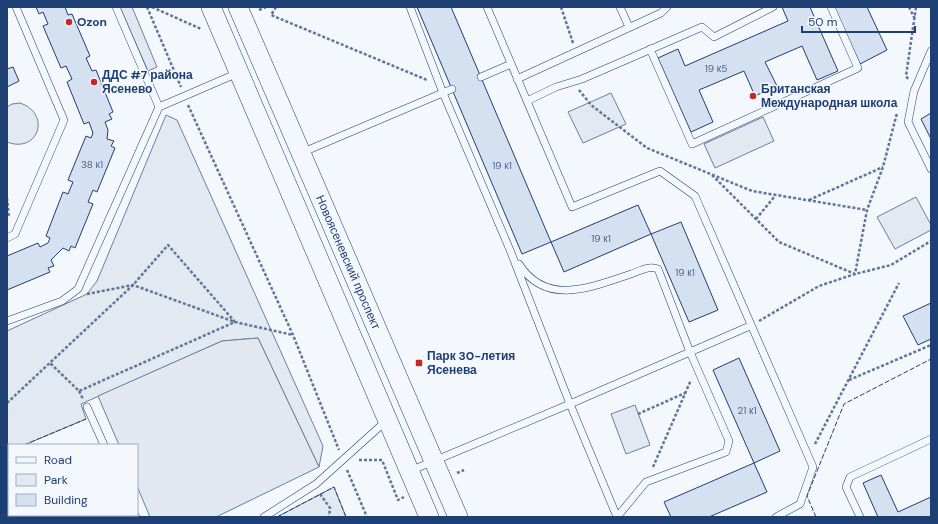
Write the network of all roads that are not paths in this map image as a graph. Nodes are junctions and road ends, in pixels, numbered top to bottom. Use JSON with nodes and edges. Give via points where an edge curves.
{"nodes":[{"id":1,"x":16,"y":7,"type":"edge"},
{"id":2,"x":116,"y":7,"type":"edge"},
{"id":3,"x":211,"y":7,"type":"edge"},
{"id":4,"x":238,"y":7,"type":"edge"},
{"id":5,"x":410,"y":7,"type":"edge"},
{"id":6,"x":487,"y":7,"type":"edge"},
{"id":7,"x":620,"y":7,"type":"edge"},
{"id":8,"x":667,"y":7,"type":"edge"},
{"id":9,"x":773,"y":7,"type":"edge"},
{"id":10,"x":831,"y":7,"type":"edge"},
{"id":11,"x":629,"y":28,"type":"junction"},
{"id":12,"x":650,"y":49,"type":"dead end"},
{"id":13,"x":931,"y":51,"type":"edge"},
{"id":14,"x":511,"y":64,"type":"junction"},
{"id":15,"x":240,"y":73,"type":"junction"},
{"id":16,"x":481,"y":77,"type":"dead end"},
{"id":17,"x":517,"y":79,"type":"junction"},
{"id":18,"x":442,"y":89,"type":"junction"},
{"id":19,"x":452,"y":89,"type":"dead end"},
{"id":20,"x":527,"y":101,"type":"junction"},
{"id":21,"x":159,"y":107,"type":"junction"},
{"id":22,"x":300,"y":154,"type":"junction"},
{"id":23,"x":931,"y":169,"type":"edge"},
{"id":24,"x":7,"y":238,"type":"edge"},
{"id":25,"x":510,"y":250,"type":"junction"},
{"id":26,"x":7,"y":321,"type":"edge"},
{"id":27,"x":750,"y":326,"type":"junction"},
{"id":28,"x":690,"y":352,"type":"junction"},
{"id":29,"x":570,"y":404,"type":"junction"},
{"id":30,"x":87,"y":407,"type":"dead end"},
{"id":31,"x":388,"y":419,"type":"junction"},
{"id":32,"x":931,"y":439,"type":"edge"},
{"id":33,"x":104,"y":444,"type":"edge"},
{"id":34,"x":434,"y":462,"type":"junction"},
{"id":35,"x":410,"y":472,"type":"junction"},
{"id":36,"x":264,"y":517,"type":"edge"},
{"id":37,"x":429,"y":517,"type":"edge"},
{"id":38,"x":458,"y":517,"type":"edge"},
{"id":39,"x":617,"y":517,"type":"edge"},
{"id":40,"x":776,"y":517,"type":"edge"},
{"id":41,"x":860,"y":517,"type":"edge"}],
"edges":[{"from":1,"to":24,"type":"lane","via":[[64,120],[16,234]]},
{"from":2,"to":21,"type":"lane"},
{"from":3,"to":15,"type":"street","name":"Новоясеневский проспект"},
{"from":4,"to":22,"type":"street","name":"Новоясеневский проспект"},
{"from":5,"to":18,"type":"lane"},
{"from":6,"to":14,"type":"lane"},
{"from":7,"to":11,"type":"lane"},
{"from":8,"to":11,"type":"lane"},
{"from":9,"to":20,"type":"lane","via":[[714,37],[702,27]]},
{"from":10,"to":12,"type":"lane","via":[[858,68],[692,144]]},
{"from":11,"to":17,"type":"lane"},
{"from":13,"to":23,"type":"lane","via":[[914,91],[908,122]]},
{"from":14,"to":16,"type":"lane"},
{"from":14,"to":17,"type":"lane"},
{"from":15,"to":21,"type":"lane"},
{"from":15,"to":31,"type":"street","name":"Новоясеневский проспект"},
{"from":17,"to":20,"type":"lane"},
{"from":18,"to":19,"type":"lane"},
{"from":18,"to":22,"type":"lane"},
{"from":18,"to":25,"type":"lane"},
{"from":20,"to":27,"type":"lane","via":[[572,207],[660,171],[695,196]]},
{"from":21,"to":26,"type":"lane","via":[[78,289],[62,301]]},
{"from":22,"to":34,"type":"street","name":"Новоясеневский проспект"},
{"from":25,"to":28,"type":"lane","via":[[534,283],[555,291],[595,286],[648,268],[658,269]]},
{"from":25,"to":29,"type":"lane"},
{"from":27,"to":28,"type":"lane"},
{"from":27,"to":40,"type":"lane","via":[[813,467],[800,504]]},
{"from":28,"to":29,"type":"lane"},
{"from":28,"to":39,"type":"lane","via":[[729,440],[726,452],[646,482]]},
{"from":29,"to":34,"type":"lane"},
{"from":29,"to":39,"type":"lane"},
{"from":30,"to":33,"type":"lane"},
{"from":31,"to":35,"type":"street","name":"Новоясеневский проспект"},
{"from":31,"to":36,"type":"lane","via":[[316,484]]},
{"from":32,"to":41,"type":"lane","via":[[850,477],[846,487]]},
{"from":34,"to":35,"type":"lane"},
{"from":34,"to":38,"type":"street","name":"Новоясеневский проспект"},
{"from":35,"to":37,"type":"street","name":"Новоясеневский проспект"}]}
